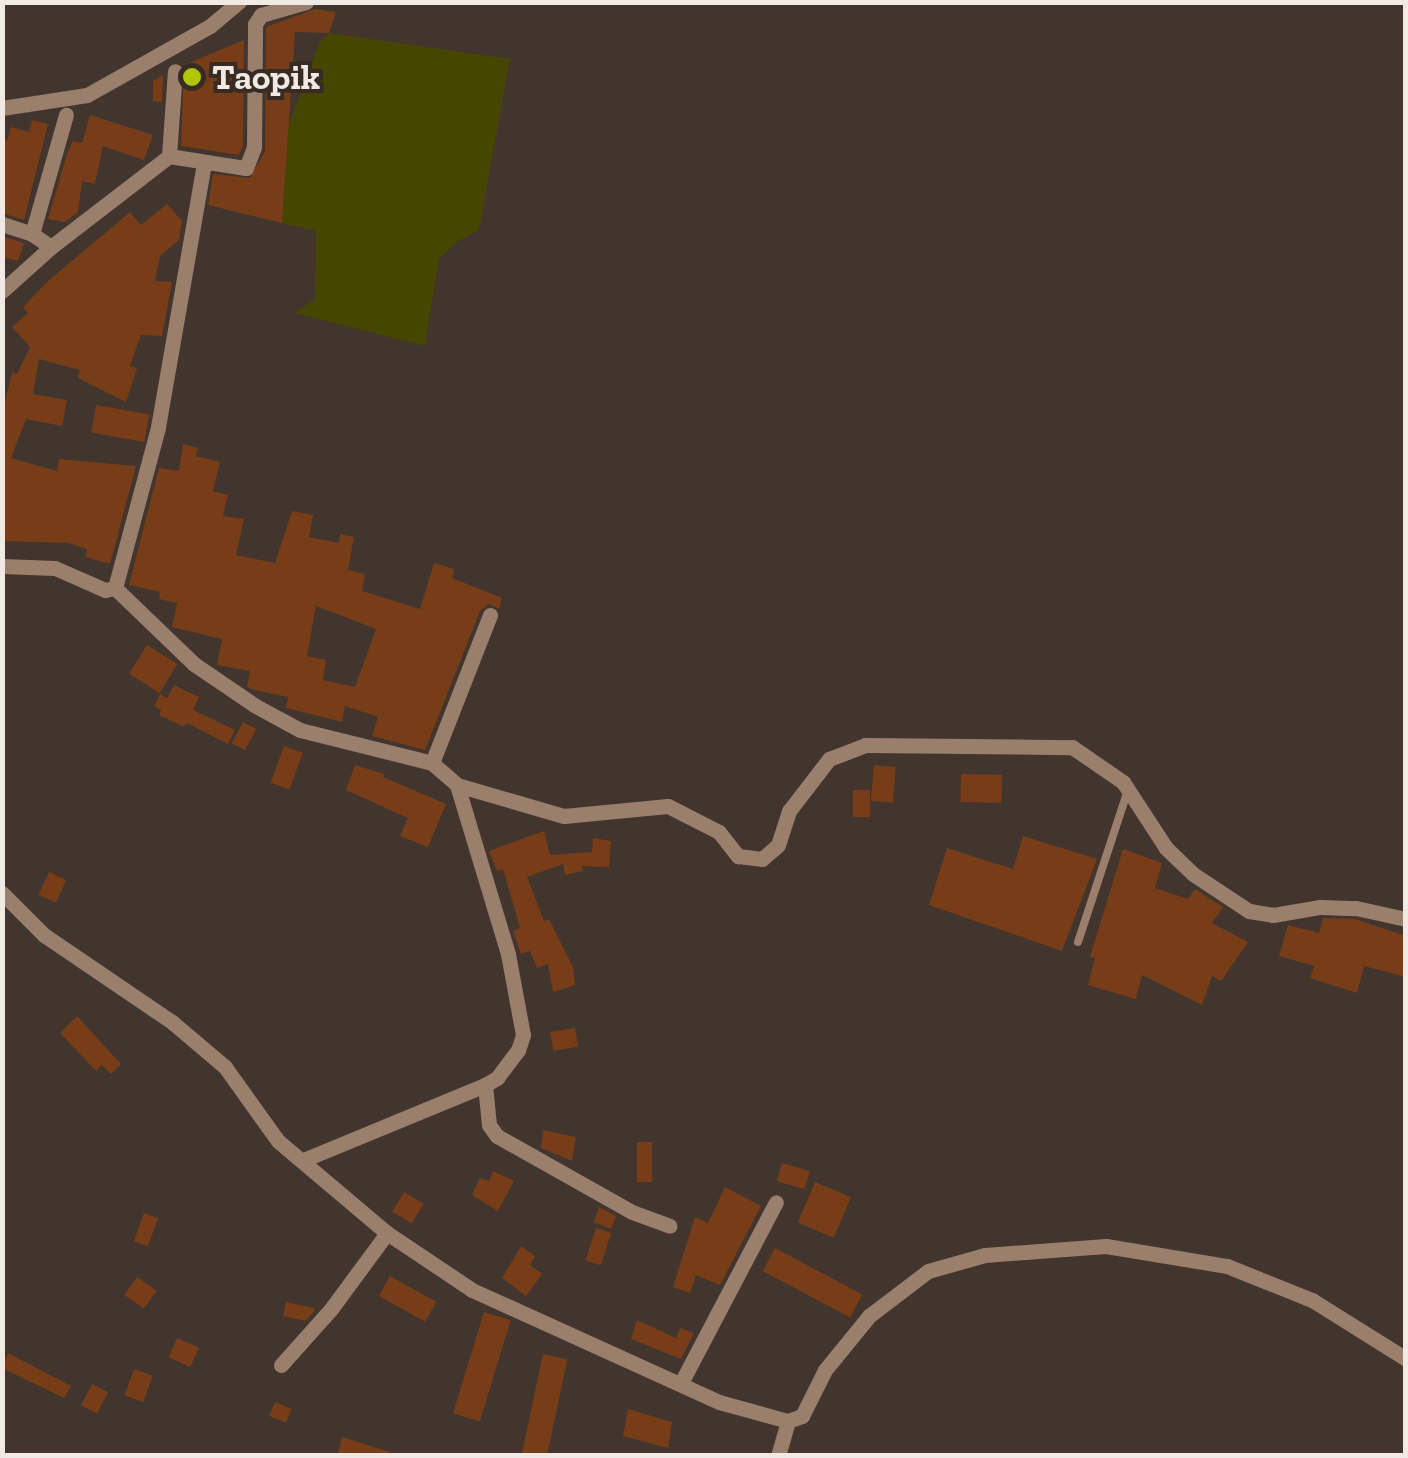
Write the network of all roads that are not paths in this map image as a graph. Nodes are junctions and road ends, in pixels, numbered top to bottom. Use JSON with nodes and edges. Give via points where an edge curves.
{"nodes":[{"id":1,"x":238,"y":2,"type":"edge"},
{"id":2,"x":306,"y":2,"type":"edge"},
{"id":3,"x":259,"y":9,"type":"edge"},
{"id":4,"x":175,"y":72,"type":"dead end"},
{"id":5,"x":2,"y":108,"type":"edge"},
{"id":6,"x":66,"y":115,"type":"dead end"},
{"id":7,"x":169,"y":156,"type":"junction"},
{"id":8,"x":204,"y":163,"type":"junction"},
{"id":9,"x":2,"y":224,"type":"edge"},
{"id":10,"x":32,"y":234,"type":"junction"},
{"id":11,"x":51,"y":247,"type":"junction"},
{"id":12,"x":2,"y":292,"type":"edge"},
{"id":13,"x":2,"y":566,"type":"edge"},
{"id":14,"x":115,"y":588,"type":"junction"},
{"id":15,"x":490,"y":615,"type":"dead end"},
{"id":16,"x":432,"y":764,"type":"junction"},
{"id":17,"x":456,"y":785,"type":"junction"},
{"id":18,"x":1128,"y":790,"type":"junction"},
{"id":19,"x":2,"y":892,"type":"edge"},
{"id":20,"x":1406,"y":920,"type":"edge"},
{"id":21,"x":1078,"y":942,"type":"dead end"},
{"id":22,"x":485,"y":1085,"type":"junction"},
{"id":23,"x":304,"y":1160,"type":"junction"},
{"id":24,"x":776,"y":1202,"type":"dead end"},
{"id":25,"x":670,"y":1226,"type":"dead end"},
{"id":26,"x":386,"y":1232,"type":"junction"},
{"id":27,"x":1406,"y":1359,"type":"edge"},
{"id":28,"x":280,"y":1365,"type":"dead end"},
{"id":29,"x":681,"y":1383,"type":"junction"},
{"id":30,"x":788,"y":1421,"type":"junction"},
{"id":31,"x":778,"y":1456,"type":"edge"}],
"edges":[{"from":1,"to":5,"type":"street","via":[[200,32],[88,96]]},
{"from":2,"to":3,"type":"street"},
{"from":3,"to":8,"type":"street","via":[[252,161],[246,168]]},
{"from":4,"to":7,"type":"street"},
{"from":6,"to":10,"type":"street"},
{"from":7,"to":8,"type":"street"},
{"from":7,"to":11,"type":"street"},
{"from":8,"to":14,"type":"street","via":[[158,426]]},
{"from":9,"to":10,"type":"street"},
{"from":10,"to":11,"type":"street"},
{"from":11,"to":12,"type":"street"},
{"from":13,"to":14,"type":"street","via":[[55,568],[105,590]]},
{"from":14,"to":16,"type":"street","via":[[194,664],[254,705],[300,730]]},
{"from":15,"to":16,"type":"street"},
{"from":16,"to":17,"type":"street"},
{"from":17,"to":18,"type":"street","via":[[564,816],[668,806],[719,832],[732,852],[753,859],[778,845],[789,811],[829,760],[865,745],[1072,748]]},
{"from":17,"to":22,"type":"street","via":[[508,954],[523,1035],[512,1062]]},
{"from":18,"to":20,"type":"street","via":[[1166,848],[1249,912],[1356,908]]},
{"from":18,"to":21,"type":"lane"},
{"from":19,"to":23,"type":"street","via":[[44,935],[172,1022],[225,1067],[278,1141]]},
{"from":22,"to":23,"type":"street"},
{"from":22,"to":25,"type":"street","via":[[496,1136],[632,1212]]},
{"from":23,"to":26,"type":"street"},
{"from":24,"to":29,"type":"street"},
{"from":26,"to":28,"type":"street"},
{"from":26,"to":29,"type":"street","via":[[472,1290]]},
{"from":27,"to":30,"type":"street","via":[[1312,1300],[1227,1266],[1106,1246],[984,1255],[928,1271],[869,1316],[825,1370],[802,1416]]},
{"from":29,"to":30,"type":"street","via":[[719,1402]]},
{"from":30,"to":31,"type":"street"}]}
